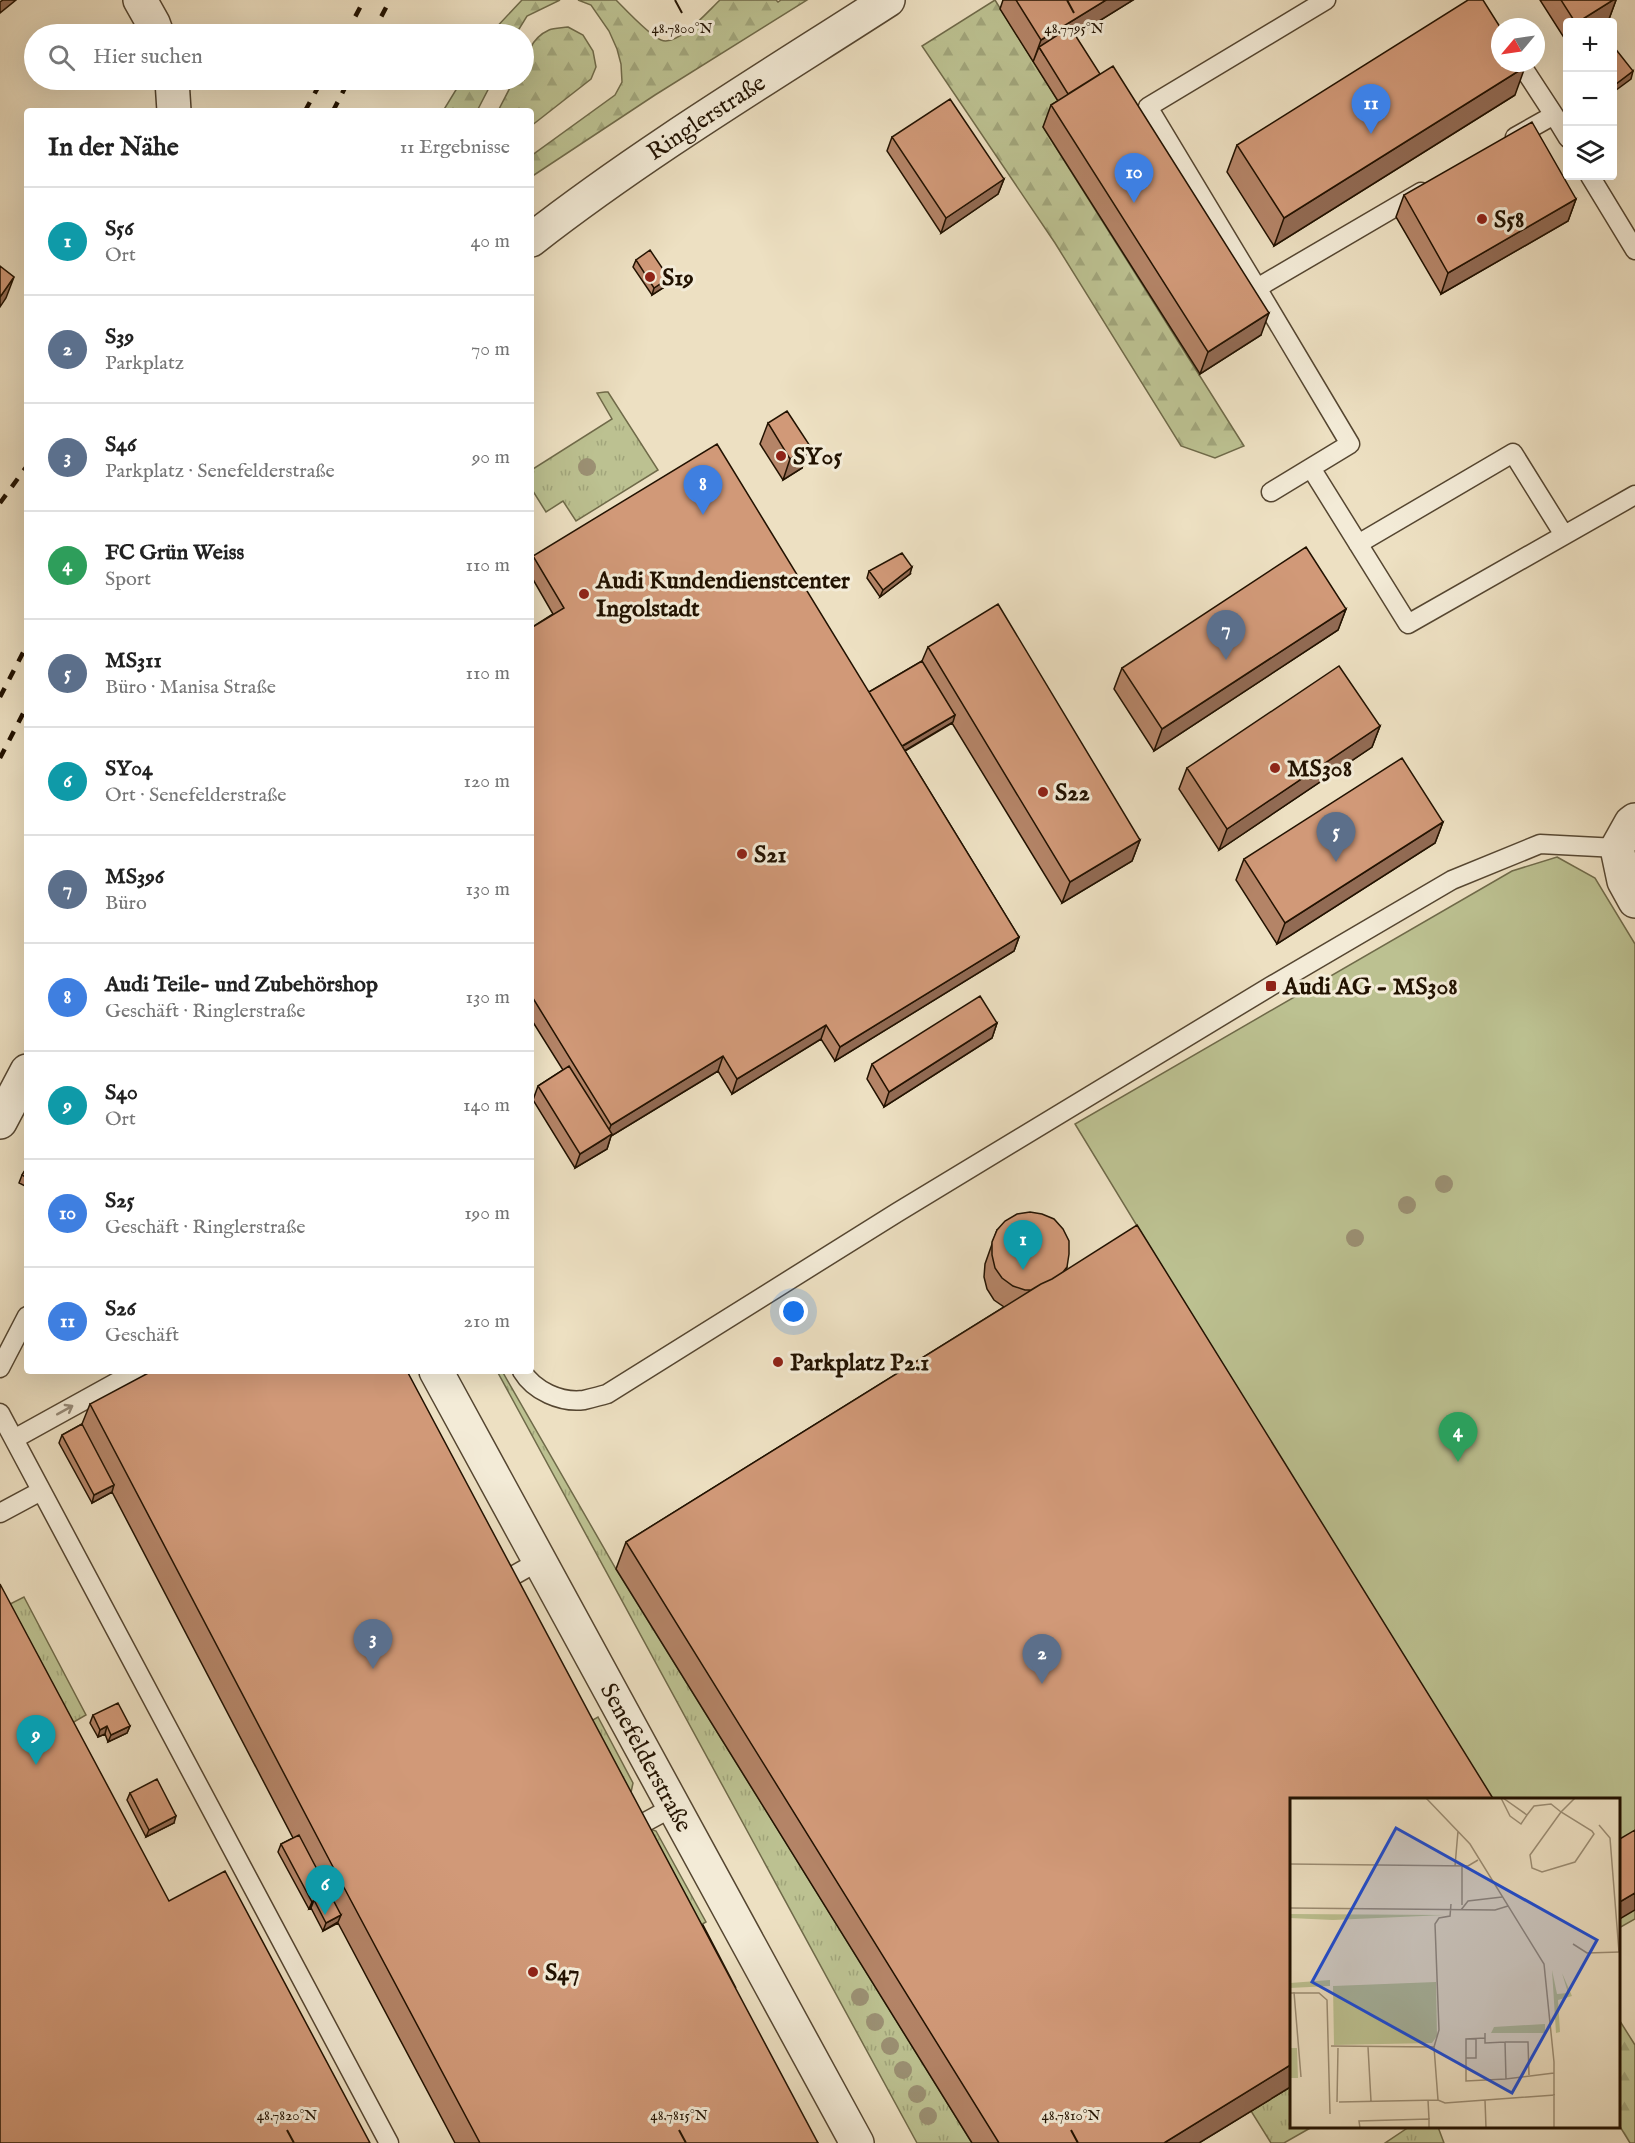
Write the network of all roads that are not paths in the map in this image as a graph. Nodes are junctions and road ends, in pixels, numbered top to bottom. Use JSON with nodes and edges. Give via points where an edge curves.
{"nodes":[{"id":1,"x":140,"y":0,"type":"edge"},
{"id":2,"x":888,"y":0,"type":"edge"},
{"id":3,"x":1326,"y":0,"type":"edge"},
{"id":4,"x":153,"y":24,"type":"edge"},
{"id":5,"x":1526,"y":72,"type":"edge"},
{"id":6,"x":173,"y":90,"type":"edge"},
{"id":7,"x":174,"y":108,"type":"edge"},
{"id":8,"x":1554,"y":115,"type":"junction"},
{"id":9,"x":1563,"y":130,"type":"edge"},
{"id":10,"x":1502,"y":145,"type":"edge"},
{"id":11,"x":1441,"y":180,"type":"edge"},
{"id":12,"x":1592,"y":180,"type":"edge"},
{"id":13,"x":534,"y":238,"type":"edge"},
{"id":14,"x":1635,"y":250,"type":"edge"},
{"id":15,"x":1257,"y":288,"type":"junction"},
{"id":16,"x":1311,"y":468,"type":"junction"},
{"id":17,"x":1271,"y":492,"type":"dead end"},
{"id":18,"x":1635,"y":495,"type":"edge"},
{"id":19,"x":1564,"y":535,"type":"junction"},
{"id":20,"x":1358,"y":544,"type":"junction"},
{"id":21,"x":1635,"y":820,"type":"edge"},
{"id":22,"x":1617,"y":848,"type":"junction"},
{"id":23,"x":1635,"y":901,"type":"edge"},
{"id":24,"x":24,"y":1077,"type":"edge"},
{"id":25,"x":0,"y":1122,"type":"edge"},
{"id":26,"x":24,"y":1322,"type":"edge"},
{"id":27,"x":0,"y":1368,"type":"edge"},
{"id":28,"x":132,"y":1374,"type":"edge"},
{"id":29,"x":438,"y":1374,"type":"edge"},
{"id":30,"x":525,"y":1374,"type":"edge"},
{"id":31,"x":0,"y":1413,"type":"edge"},
{"id":32,"x":14,"y":1439,"type":"junction"},
{"id":33,"x":40,"y":1491,"type":"junction"},
{"id":34,"x":0,"y":1513,"type":"edge"},
{"id":35,"x":539,"y":1561,"type":"junction"},
{"id":36,"x":495,"y":1586,"type":"edge"},
{"id":37,"x":673,"y":1808,"type":"junction"},
{"id":38,"x":627,"y":1832,"type":"edge"},
{"id":39,"x":389,"y":2143,"type":"edge"},
{"id":40,"x":857,"y":2143,"type":"edge"}],
"edges":[{"from":1,"to":4,"type":"street"},
{"from":2,"to":13,"type":"street","name":"Ringlerstraße","via":[[708,115]]},
{"from":3,"to":15,"type":"lane","via":[[1148,107]]},
{"from":5,"to":8,"type":"lane"},
{"from":6,"to":7,"type":"street"},
{"from":8,"to":9,"type":"lane"},
{"from":8,"to":10,"type":"lane"},
{"from":11,"to":15,"type":"lane"},
{"from":12,"to":14,"type":"lane"},
{"from":15,"to":16,"type":"lane","via":[[1350,444]]},
{"from":16,"to":17,"type":"lane"},
{"from":16,"to":20,"type":"lane"},
{"from":18,"to":19,"type":"lane"},
{"from":19,"to":20,"type":"lane","via":[[1408,624]]},
{"from":19,"to":20,"type":"lane","via":[[1513,453]]},
{"from":21,"to":22,"type":"street"},
{"from":22,"to":23,"type":"street","via":[[1624,880]]},
{"from":22,"to":30,"type":"lane","via":[[1540,844],[1452,880],[898,1212],[607,1394],[583,1400],[562,1399],[539,1389]]},
{"from":24,"to":25,"type":"street"},
{"from":26,"to":27,"type":"lane"},
{"from":32,"to":28,"type":"lane","one_way":true},
{"from":29,"to":35,"type":"street","name":"Senefelderstraße"},
{"from":31,"to":32,"type":"lane"},
{"from":32,"to":33,"type":"lane"},
{"from":33,"to":34,"type":"lane"},
{"from":33,"to":39,"type":"lane"},
{"from":35,"to":36,"type":"lane"},
{"from":35,"to":37,"type":"street","name":"Senefelderstraße"},
{"from":37,"to":38,"type":"lane"},
{"from":37,"to":40,"type":"street","name":"Senefelderstraße"}]}
